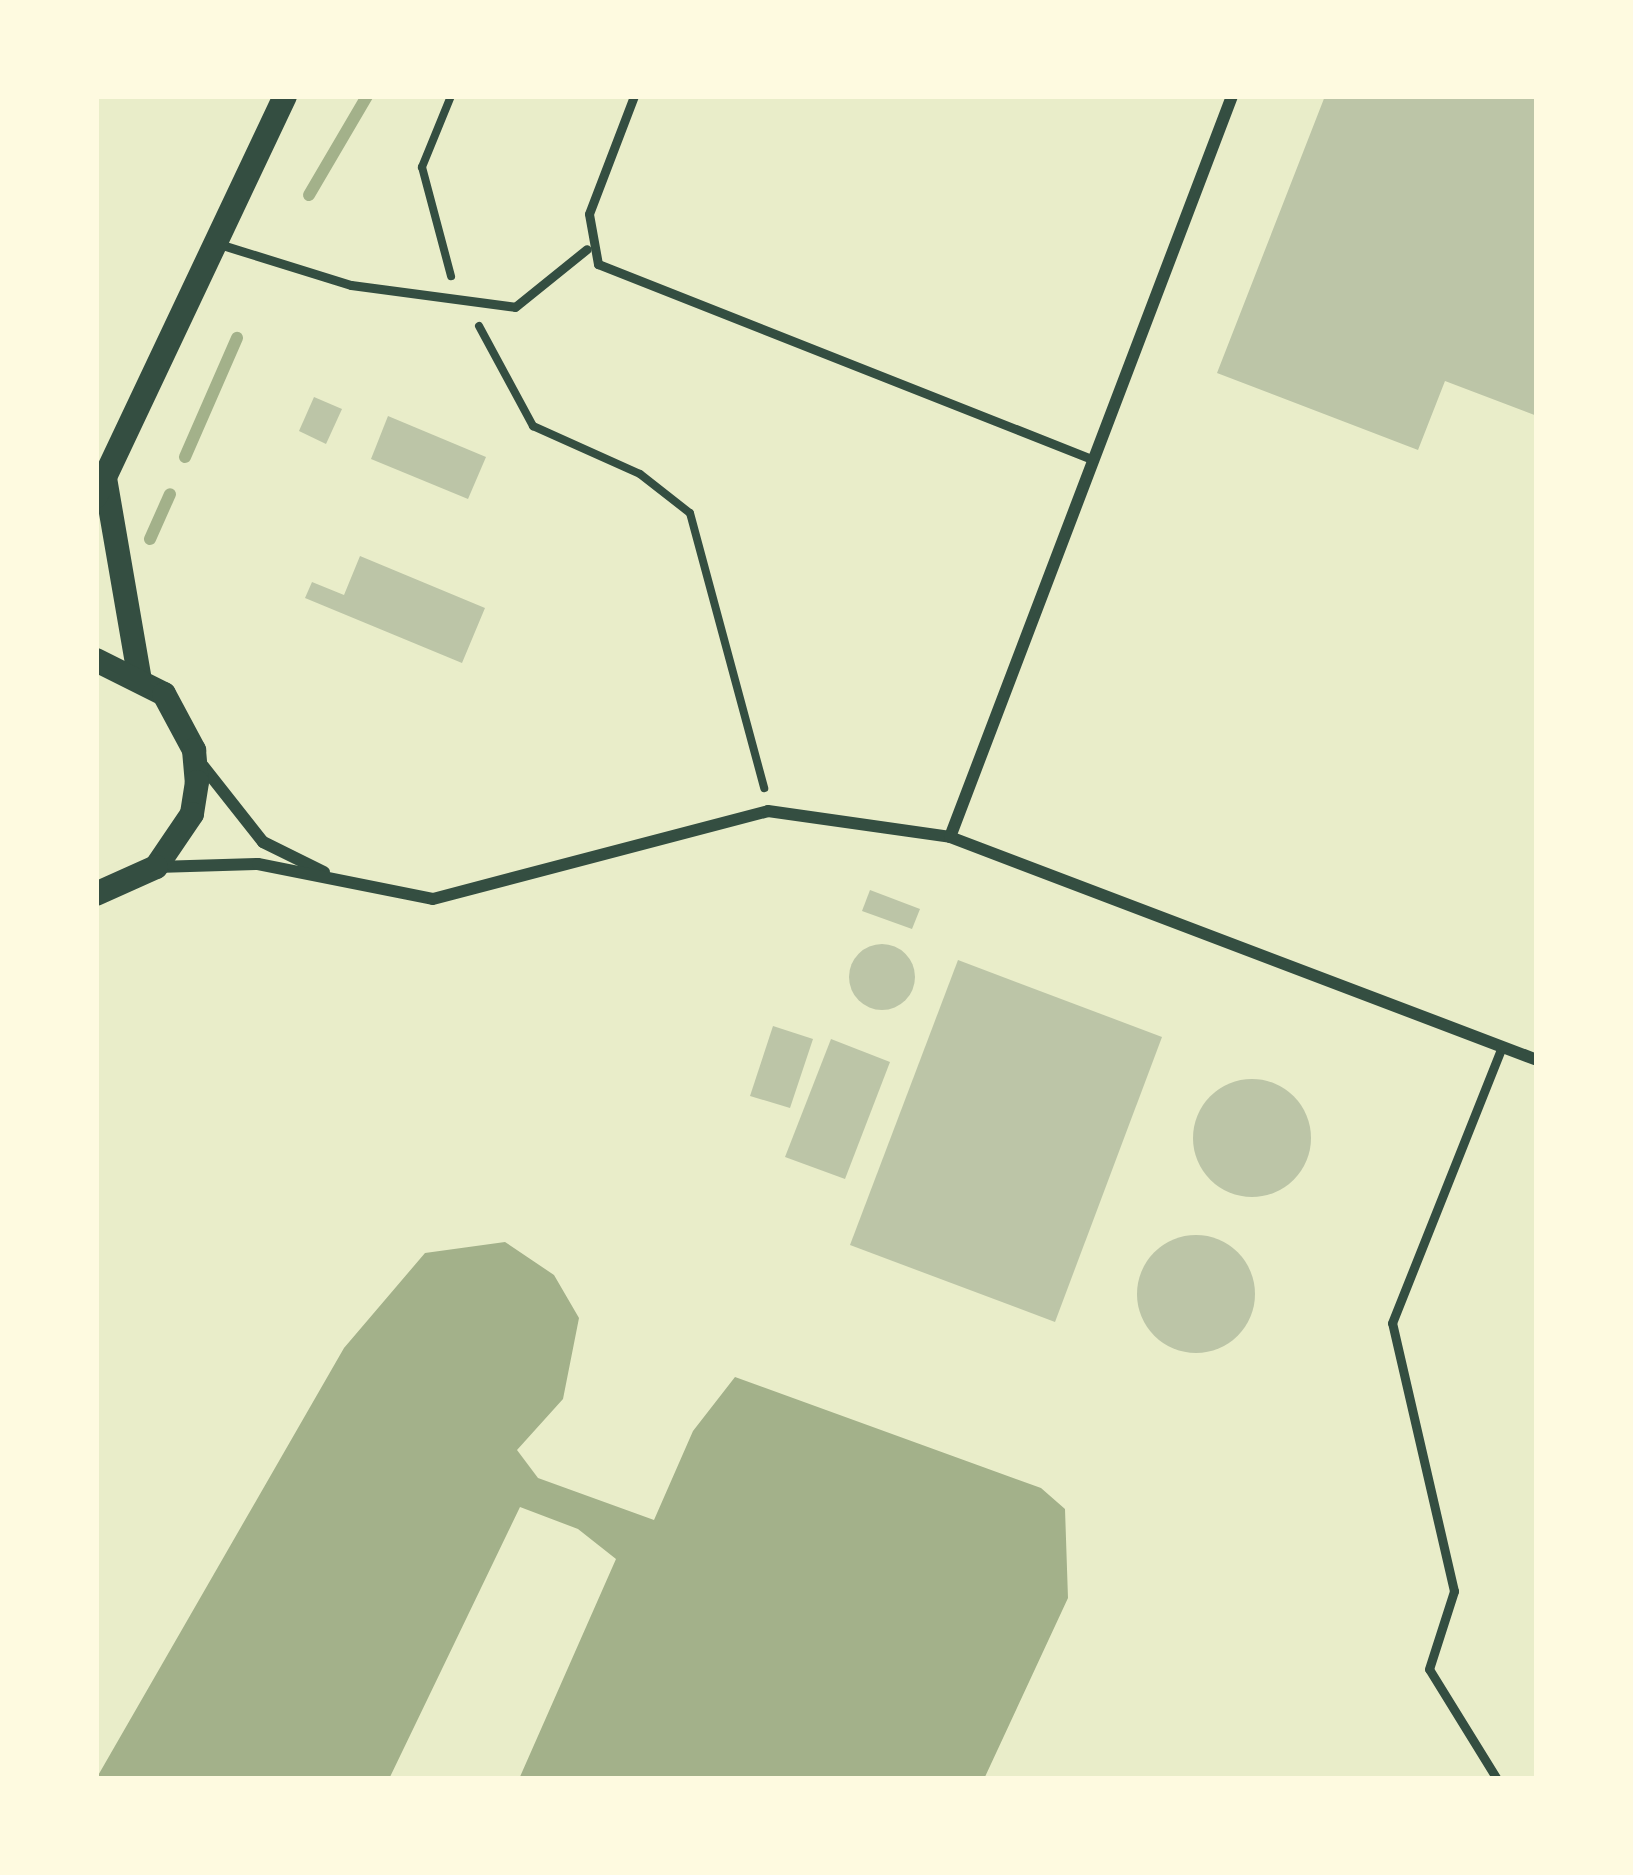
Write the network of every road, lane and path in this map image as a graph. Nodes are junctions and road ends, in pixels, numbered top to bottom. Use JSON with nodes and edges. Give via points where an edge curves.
{"nodes":[{"id":1,"x":285,"y":96,"type":"edge"},
{"id":2,"x":451,"y":96,"type":"edge"},
{"id":3,"x":634,"y":96,"type":"edge"},
{"id":4,"x":1232,"y":96,"type":"edge"},
{"id":5,"x":215,"y":243,"type":"junction"},
{"id":6,"x":587,"y":249,"type":"junction"},
{"id":7,"x":466,"y":304,"type":"junction"},
{"id":8,"x":1094,"y":460,"type":"junction"},
{"id":9,"x":100,"y":486,"type":"edge"},
{"id":10,"x":96,"y":660,"type":"edge"},
{"id":11,"x":139,"y":675,"type":"junction"},
{"id":12,"x":194,"y":750,"type":"junction"},
{"id":13,"x":768,"y":811,"type":"junction"},
{"id":14,"x":950,"y":837,"type":"junction"},
{"id":15,"x":156,"y":867,"type":"junction"},
{"id":16,"x":341,"y":880,"type":"junction"},
{"id":17,"x":96,"y":894,"type":"edge"},
{"id":18,"x":1502,"y":1047,"type":"junction"},
{"id":19,"x":1537,"y":1060,"type":"edge"},
{"id":20,"x":1498,"y":1779,"type":"edge"}],
"edges":[{"from":1,"to":5,"type":"main road"},
{"from":2,"to":7,"type":"path","via":[[422,167],[439,253]]},
{"from":3,"to":6,"type":"lane"},
{"from":4,"to":8,"type":"street"},
{"from":5,"to":7,"type":"lane","via":[[351,285]]},
{"from":5,"to":9,"type":"main road"},
{"from":6,"to":7,"type":"lane","via":[[515,308]]},
{"from":6,"to":8,"type":"lane","via":[[598,264]]},
{"from":7,"to":13,"type":"path","via":[[533,426],[640,474],[690,512]]},
{"from":8,"to":14,"type":"street"},
{"from":9,"to":11,"type":"main road"},
{"from":10,"to":11,"type":"main road"},
{"from":11,"to":12,"type":"main road","via":[[164,694]]},
{"from":12,"to":15,"type":"main road","via":[[191,814]]},
{"from":12,"to":16,"type":"street","via":[[226,807],[263,842]]},
{"from":13,"to":14,"type":"street"},
{"from":13,"to":16,"type":"street","via":[[475,896]]},
{"from":14,"to":18,"type":"street"},
{"from":15,"to":16,"type":"street","via":[[258,864]]},
{"from":15,"to":17,"type":"main road"},
{"from":18,"to":19,"type":"street"},
{"from":18,"to":20,"type":"lane","via":[[1392,1323],[1454,1591],[1429,1669]]}]}
